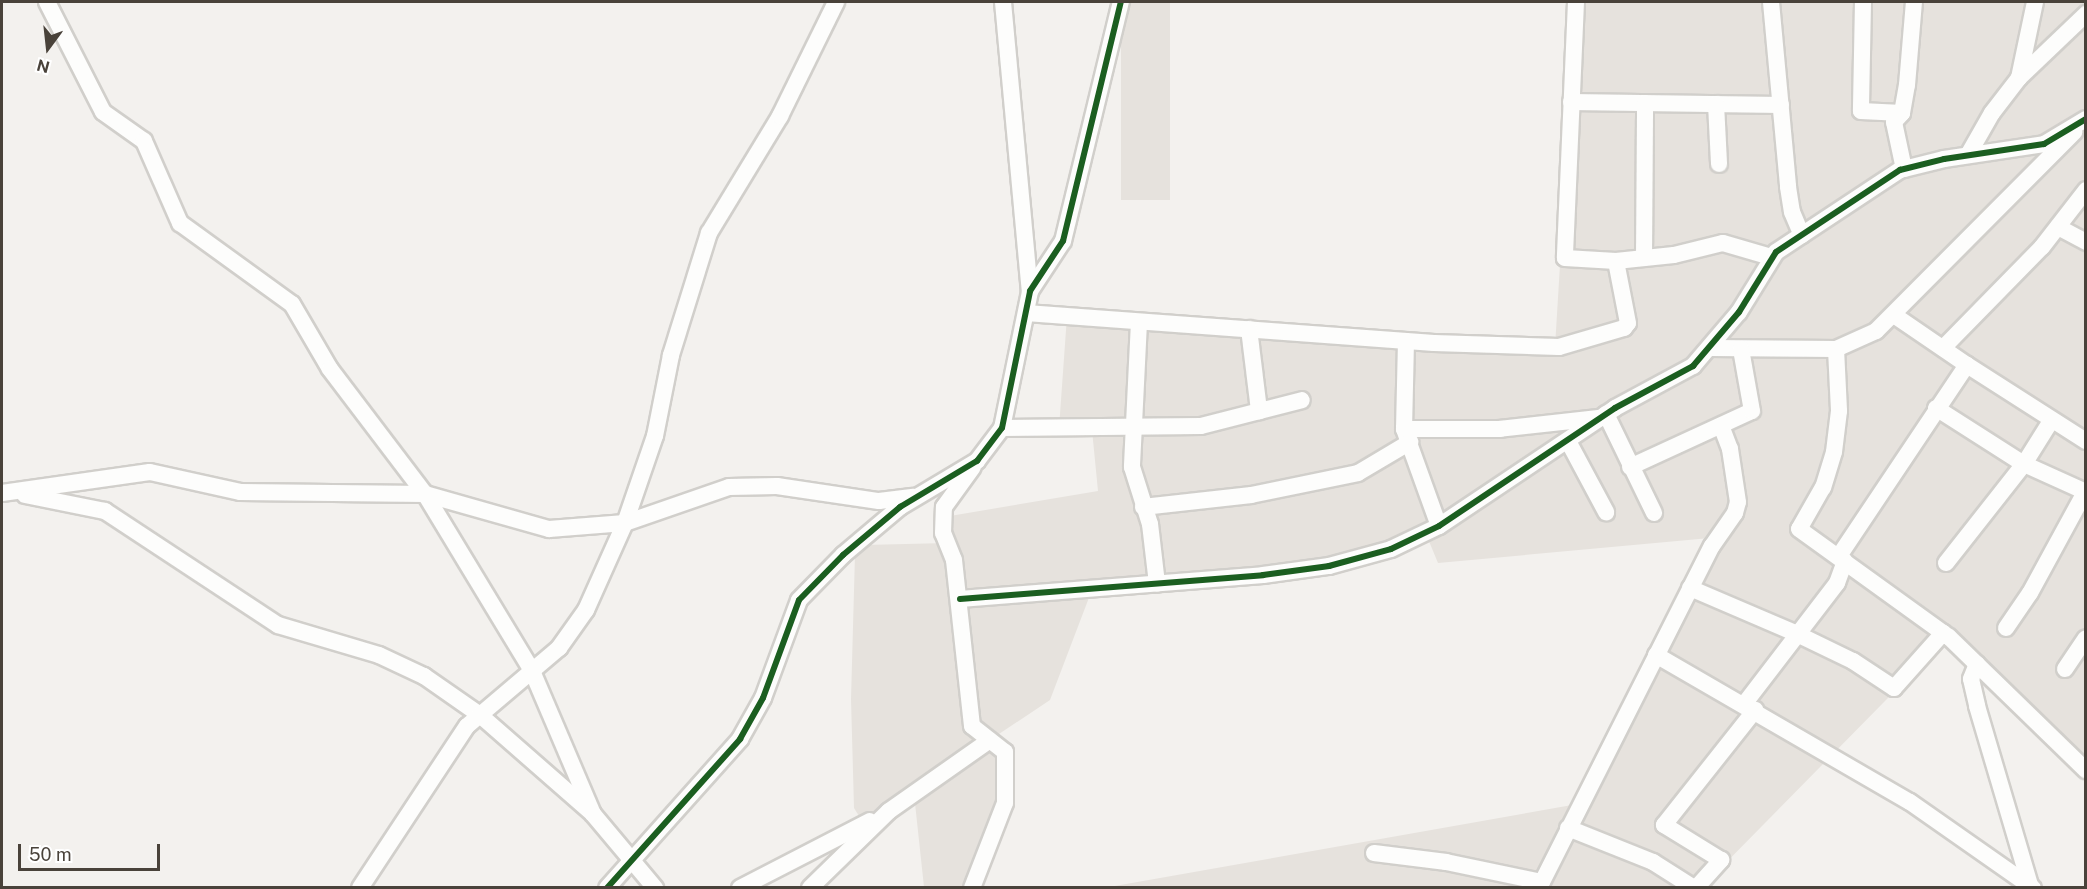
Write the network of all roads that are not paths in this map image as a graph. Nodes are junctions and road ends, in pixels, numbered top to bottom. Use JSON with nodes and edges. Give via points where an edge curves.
{"nodes":[{"id":1,"x":47,"y":2,"type":"edge"},
{"id":2,"x":836,"y":2,"type":"edge"},
{"id":3,"x":1003,"y":2,"type":"edge"},
{"id":4,"x":1121,"y":2,"type":"edge"},
{"id":5,"x":1576,"y":2,"type":"edge"},
{"id":6,"x":1771,"y":2,"type":"edge"},
{"id":7,"x":1863,"y":2,"type":"edge"},
{"id":8,"x":1914,"y":2,"type":"edge"},
{"id":9,"x":2035,"y":2,"type":"edge"},
{"id":10,"x":2085,"y":14,"type":"edge"},
{"id":11,"x":2019,"y":78,"type":"junction"},
{"id":12,"x":1571,"y":102,"type":"junction"},
{"id":13,"x":1645,"y":103,"type":"junction"},
{"id":14,"x":1716,"y":104,"type":"junction"},
{"id":15,"x":1781,"y":105,"type":"junction"},
{"id":16,"x":1902,"y":113,"type":"junction"},
{"id":17,"x":2085,"y":119,"type":"edge"},
{"id":18,"x":1968,"y":155,"type":"junction"},
{"id":19,"x":1719,"y":164,"type":"dead end"},
{"id":20,"x":1904,"y":169,"type":"junction"},
{"id":21,"x":2085,"y":190,"type":"edge"},
{"id":22,"x":2058,"y":227,"type":"junction"},
{"id":23,"x":1802,"y":235,"type":"junction"},
{"id":24,"x":2085,"y":242,"type":"edge"},
{"id":25,"x":1771,"y":257,"type":"junction"},
{"id":26,"x":1644,"y":258,"type":"junction"},
{"id":27,"x":1616,"y":261,"type":"junction"},
{"id":28,"x":1030,"y":291,"type":"junction"},
{"id":29,"x":1026,"y":313,"type":"junction"},
{"id":30,"x":1894,"y":315,"type":"junction"},
{"id":31,"x":1139,"y":322,"type":"junction"},
{"id":32,"x":1249,"y":329,"type":"junction"},
{"id":33,"x":1406,"y":341,"type":"junction"},
{"id":34,"x":1711,"y":348,"type":"junction"},
{"id":35,"x":1943,"y":348,"type":"junction"},
{"id":36,"x":1741,"y":349,"type":"junction"},
{"id":37,"x":1836,"y":349,"type":"junction"},
{"id":38,"x":1968,"y":365,"type":"junction"},
{"id":39,"x":1302,"y":400,"type":"dead end"},
{"id":40,"x":1936,"y":408,"type":"junction"},
{"id":41,"x":1259,"y":411,"type":"junction"},
{"id":42,"x":1603,"y":416,"type":"junction"},
{"id":43,"x":2051,"y":421,"type":"junction"},
{"id":44,"x":1721,"y":426,"type":"junction"},
{"id":45,"x":1002,"y":428,"type":"junction"},
{"id":46,"x":1132,"y":429,"type":"junction"},
{"id":47,"x":1407,"y":436,"type":"junction"},
{"id":48,"x":1568,"y":441,"type":"junction"},
{"id":49,"x":2085,"y":441,"type":"edge"},
{"id":50,"x":977,"y":461,"type":"junction"},
{"id":51,"x":2025,"y":464,"type":"junction"},
{"id":52,"x":1630,"y":467,"type":"junction"},
{"id":53,"x":2085,"y":492,"type":"edge"},
{"id":54,"x":8,"y":493,"type":"edge"},
{"id":55,"x":425,"y":494,"type":"junction"},
{"id":56,"x":916,"y":497,"type":"junction"},
{"id":57,"x":1143,"y":507,"type":"junction"},
{"id":58,"x":1606,"y":512,"type":"dead end"},
{"id":59,"x":1654,"y":513,"type":"dead end"},
{"id":60,"x":625,"y":523,"type":"junction"},
{"id":61,"x":1439,"y":526,"type":"junction"},
{"id":62,"x":1842,"y":559,"type":"junction"},
{"id":63,"x":1946,"y":563,"type":"dead end"},
{"id":64,"x":1157,"y":584,"type":"junction"},
{"id":65,"x":1690,"y":588,"type":"junction"},
{"id":66,"x":960,"y":598,"type":"junction"},
{"id":67,"x":2006,"y":628,"type":"dead end"},
{"id":68,"x":1795,"y":633,"type":"junction"},
{"id":69,"x":1943,"y":633,"type":"junction"},
{"id":70,"x":2085,"y":638,"type":"edge"},
{"id":71,"x":1656,"y":655,"type":"junction"},
{"id":72,"x":1977,"y":664,"type":"junction"},
{"id":73,"x":2066,"y":669,"type":"dead end"},
{"id":74,"x":532,"y":671,"type":"junction"},
{"id":75,"x":1750,"y":706,"type":"junction"},
{"id":76,"x":480,"y":715,"type":"junction"},
{"id":77,"x":990,"y":740,"type":"junction"},
{"id":78,"x":2085,"y":770,"type":"edge"},
{"id":79,"x":889,"y":811,"type":"junction"},
{"id":80,"x":593,"y":814,"type":"junction"},
{"id":81,"x":1568,"y":828,"type":"junction"},
{"id":82,"x":1374,"y":853,"type":"dead end"},
{"id":83,"x":630,"y":857,"type":"junction"},
{"id":84,"x":1540,"y":885,"type":"edge"},
{"id":85,"x":2031,"y":887,"type":"edge"},
{"id":86,"x":360,"y":888,"type":"edge"},
{"id":87,"x":607,"y":888,"type":"edge"},
{"id":88,"x":655,"y":888,"type":"edge"},
{"id":89,"x":741,"y":888,"type":"edge"},
{"id":90,"x":810,"y":888,"type":"edge"},
{"id":91,"x":972,"y":888,"type":"edge"},
{"id":92,"x":1695,"y":888,"type":"edge"}],
"edges":[{"from":1,"to":55,"type":"street","via":[[103,112],[144,141],[180,223],[292,304],[330,369]]},
{"from":2,"to":60,"type":"street","via":[[780,116],[709,233],[671,355],[655,436]]},
{"from":3,"to":28,"type":"street"},
{"from":4,"to":28,"type":"street","via":[[1063,241],[1052,264]]},
{"from":5,"to":12,"type":"street"},
{"from":6,"to":15,"type":"street"},
{"from":7,"to":16,"type":"street","via":[[1861,111]]},
{"from":8,"to":16,"type":"street"},
{"from":9,"to":11,"type":"street"},
{"from":10,"to":11,"type":"street"},
{"from":11,"to":18,"type":"street"},
{"from":12,"to":13,"type":"street"},
{"from":12,"to":27,"type":"street","via":[[1564,258]]},
{"from":13,"to":14,"type":"street"},
{"from":13,"to":26,"type":"street"},
{"from":14,"to":15,"type":"street"},
{"from":14,"to":19,"type":"street"},
{"from":15,"to":23,"type":"street","via":[[1790,195]]},
{"from":16,"to":20,"type":"street","via":[[1894,122]]},
{"from":17,"to":18,"type":"street","via":[[2044,144]]},
{"from":17,"to":30,"type":"street","via":[[2039,172]]},
{"from":18,"to":20,"type":"street"},
{"from":20,"to":23,"type":"street"},
{"from":21,"to":22,"type":"street"},
{"from":22,"to":24,"type":"street"},
{"from":22,"to":35,"type":"street"},
{"from":23,"to":25,"type":"street"},
{"from":25,"to":26,"type":"street","via":[[1723,243]]},
{"from":25,"to":34,"type":"street"},
{"from":26,"to":27,"type":"street"},
{"from":27,"to":33,"type":"street","via":[[1629,319],[1624,328],[1559,347]]},
{"from":28,"to":29,"type":"street"},
{"from":29,"to":31,"type":"street"},
{"from":29,"to":45,"type":"street"},
{"from":30,"to":35,"type":"street"},
{"from":30,"to":37,"type":"street","via":[[1860,340]]},
{"from":31,"to":32,"type":"street"},
{"from":31,"to":46,"type":"street"},
{"from":32,"to":33,"type":"street"},
{"from":32,"to":41,"type":"street"},
{"from":33,"to":47,"type":"street"},
{"from":34,"to":36,"type":"street"},
{"from":34,"to":42,"type":"street","via":[[1693,366]]},
{"from":35,"to":38,"type":"street"},
{"from":36,"to":37,"type":"street"},
{"from":36,"to":44,"type":"street","via":[[1752,411]]},
{"from":37,"to":62,"type":"street","via":[[1839,411],[1834,452],[1823,487],[1798,529]]},
{"from":38,"to":40,"type":"street"},
{"from":38,"to":43,"type":"street"},
{"from":39,"to":41,"type":"street"},
{"from":40,"to":51,"type":"street"},
{"from":40,"to":62,"type":"street"},
{"from":41,"to":46,"type":"street","via":[[1201,426]]},
{"from":42,"to":47,"type":"street"},
{"from":42,"to":48,"type":"street"},
{"from":42,"to":52,"type":"street"},
{"from":43,"to":49,"type":"street"},
{"from":43,"to":51,"type":"street"},
{"from":44,"to":52,"type":"street"},
{"from":44,"to":65,"type":"street","via":[[1730,449],[1738,502]]},
{"from":45,"to":46,"type":"street"},
{"from":45,"to":50,"type":"street"},
{"from":46,"to":57,"type":"street","via":[[1132,467]]},
{"from":47,"to":57,"type":"street","via":[[1358,473],[1251,495]]},
{"from":47,"to":61,"type":"street"},
{"from":48,"to":58,"type":"street"},
{"from":48,"to":61,"type":"street"},
{"from":50,"to":56,"type":"street"},
{"from":50,"to":66,"type":"street","via":[[944,507],[943,533],[954,560]]},
{"from":51,"to":53,"type":"street"},
{"from":51,"to":63,"type":"street"},
{"from":52,"to":59,"type":"street"},
{"from":53,"to":67,"type":"street","via":[[2030,593]]},
{"from":54,"to":55,"type":"street","via":[[150,472],[240,492],[277,495]]},
{"from":54,"to":76,"type":"street","via":[[105,511],[278,625],[379,654],[424,676]]},
{"from":55,"to":60,"type":"street","via":[[549,529]]},
{"from":55,"to":74,"type":"street"},
{"from":56,"to":60,"type":"street","via":[[879,501],[777,486],[729,487]]},
{"from":56,"to":83,"type":"street","via":[[843,555],[799,600],[763,698],[740,739]]},
{"from":57,"to":64,"type":"street","via":[[1150,524]]},
{"from":60,"to":74,"type":"street","via":[[586,610],[559,648]]},
{"from":61,"to":64,"type":"street","via":[[1391,549],[1329,567]]},
{"from":62,"to":68,"type":"street","via":[[1837,583]]},
{"from":62,"to":69,"type":"street"},
{"from":64,"to":66,"type":"street"},
{"from":65,"to":68,"type":"street"},
{"from":65,"to":71,"type":"street"},
{"from":66,"to":77,"type":"street","via":[[972,726]]},
{"from":68,"to":69,"type":"street","via":[[1853,661],[1894,688]]},
{"from":68,"to":75,"type":"street"},
{"from":69,"to":72,"type":"street"},
{"from":70,"to":73,"type":"street"},
{"from":71,"to":75,"type":"street"},
{"from":71,"to":81,"type":"street"},
{"from":72,"to":78,"type":"street"},
{"from":72,"to":85,"type":"street","via":[[1971,679],[1977,706]]},
{"from":74,"to":76,"type":"street"},
{"from":74,"to":80,"type":"street"},
{"from":75,"to":85,"type":"street","via":[[1829,758],[1910,802]]},
{"from":75,"to":92,"type":"street","via":[[1664,825],[1721,860]]},
{"from":76,"to":80,"type":"street"},
{"from":76,"to":86,"type":"street","via":[[467,726]]},
{"from":77,"to":79,"type":"street"},
{"from":77,"to":91,"type":"street","via":[[1005,752],[1005,803]]},
{"from":79,"to":89,"type":"street"},
{"from":79,"to":90,"type":"street"},
{"from":80,"to":83,"type":"street"},
{"from":81,"to":84,"type":"street"},
{"from":81,"to":92,"type":"street","via":[[1653,862]]},
{"from":82,"to":84,"type":"street","via":[[1446,861]]},
{"from":83,"to":87,"type":"street"},
{"from":83,"to":88,"type":"street"}]}
